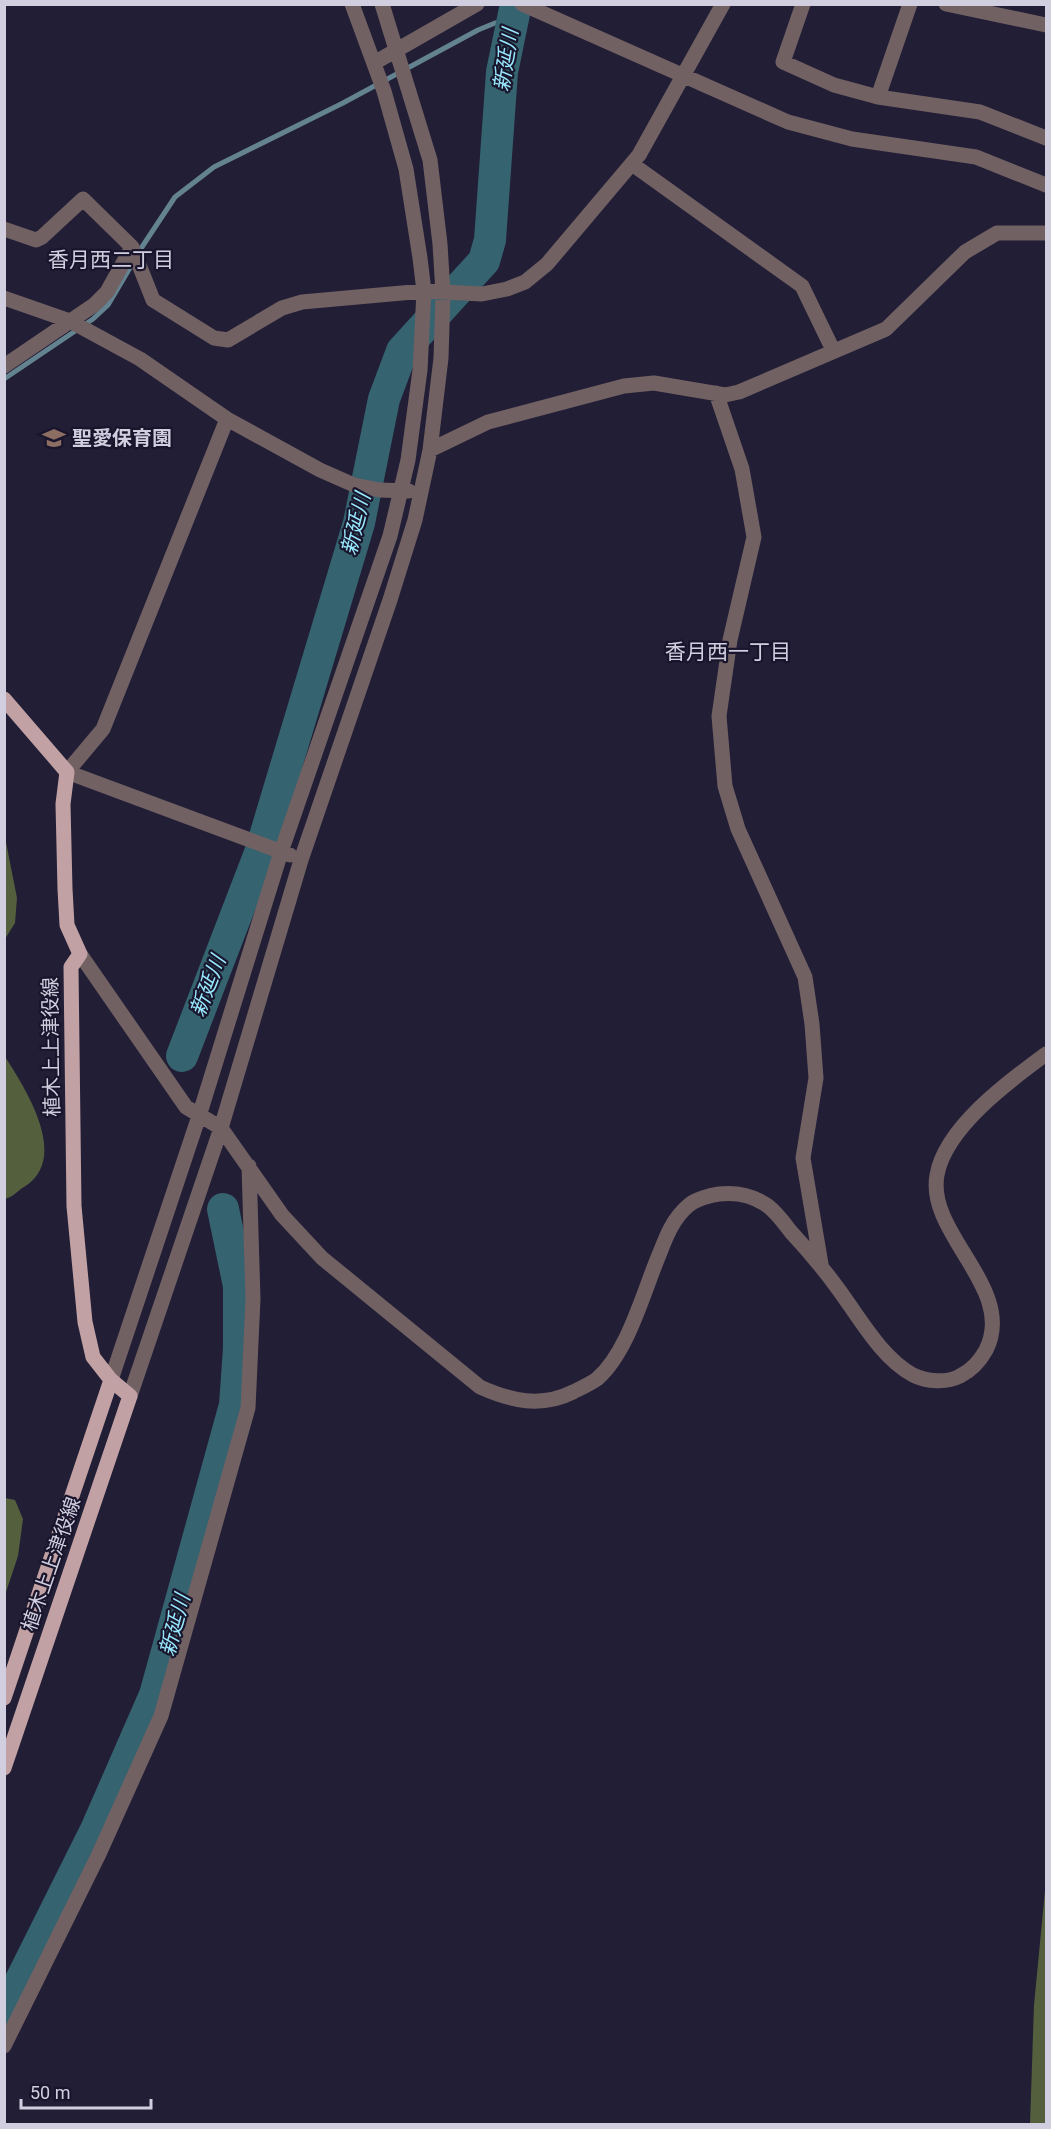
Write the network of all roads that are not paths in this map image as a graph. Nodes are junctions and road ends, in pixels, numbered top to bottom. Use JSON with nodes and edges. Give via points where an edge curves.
{"nodes":[{"id":1,"x":352,"y":4,"type":"edge"},
{"id":2,"x":382,"y":4,"type":"edge"},
{"id":3,"x":477,"y":4,"type":"edge"},
{"id":4,"x":723,"y":4,"type":"edge"},
{"id":5,"x":803,"y":4,"type":"edge"},
{"id":6,"x":910,"y":4,"type":"edge"},
{"id":7,"x":946,"y":4,"type":"edge"},
{"id":8,"x":526,"y":6,"type":"edge"},
{"id":9,"x":1047,"y":25,"type":"edge"},
{"id":10,"x":397,"y":50,"type":"junction"},
{"id":11,"x":374,"y":63,"type":"junction"},
{"id":12,"x":684,"y":78,"type":"junction"},
{"id":13,"x":878,"y":97,"type":"junction"},
{"id":14,"x":1047,"y":138,"type":"edge"},
{"id":15,"x":632,"y":164,"type":"junction"},
{"id":16,"x":1047,"y":184,"type":"edge"},
{"id":17,"x":4,"y":229,"type":"edge"},
{"id":18,"x":1047,"y":233,"type":"edge"},
{"id":19,"x":132,"y":248,"type":"junction"},
{"id":20,"x":424,"y":291,"type":"junction"},
{"id":21,"x":443,"y":293,"type":"junction"},
{"id":22,"x":4,"y":298,"type":"edge"},
{"id":23,"x":70,"y":321,"type":"junction"},
{"id":24,"x":833,"y":350,"type":"junction"},
{"id":25,"x":4,"y":366,"type":"edge"},
{"id":26,"x":716,"y":393,"type":"junction"},
{"id":27,"x":227,"y":419,"type":"junction"},
{"id":28,"x":430,"y":450,"type":"junction"},
{"id":29,"x":402,"y":491,"type":"junction"},
{"id":30,"x":421,"y":492,"type":"junction"},
{"id":31,"x":4,"y":699,"type":"edge"},
{"id":32,"x":68,"y":772,"type":"junction"},
{"id":33,"x":281,"y":852,"type":"junction"},
{"id":34,"x":301,"y":860,"type":"junction"},
{"id":35,"x":80,"y":954,"type":"junction"},
{"id":36,"x":1047,"y":1054,"type":"edge"},
{"id":37,"x":200,"y":1113,"type":"junction"},
{"id":38,"x":221,"y":1128,"type":"junction"},
{"id":39,"x":249,"y":1166,"type":"junction"},
{"id":40,"x":821,"y":1265,"type":"junction"},
{"id":41,"x":111,"y":1380,"type":"junction"},
{"id":42,"x":130,"y":1396,"type":"junction"},
{"id":43,"x":4,"y":1698,"type":"edge"},
{"id":44,"x":4,"y":1768,"type":"edge"},
{"id":45,"x":4,"y":2046,"type":"edge"}],
"edges":[{"from":1,"to":11,"type":"street"},
{"from":2,"to":10,"type":"street"},
{"from":3,"to":10,"type":"street"},
{"from":4,"to":12,"type":"street"},
{"from":5,"to":13,"type":"street","via":[[783,62],[834,85]]},
{"from":6,"to":13,"type":"street"},
{"from":7,"to":9,"type":"street"},
{"from":8,"to":12,"type":"street"},
{"from":10,"to":11,"type":"street"},
{"from":10,"to":21,"type":"street","via":[[430,160]]},
{"from":11,"to":20,"type":"street","via":[[406,169]]},
{"from":12,"to":15,"type":"street"},
{"from":12,"to":16,"type":"street","via":[[788,123],[852,139],[975,157]]},
{"from":13,"to":14,"type":"street","via":[[980,112]]},
{"from":15,"to":21,"type":"street","via":[[547,264],[525,282],[482,294]]},
{"from":15,"to":24,"type":"street","via":[[802,286]]},
{"from":17,"to":19,"type":"street","via":[[36,240],[83,199]]},
{"from":18,"to":24,"type":"street","via":[[997,233],[965,252],[886,329]]},
{"from":19,"to":20,"type":"street","via":[[153,300],[214,338],[228,340],[282,308],[302,302]]},
{"from":19,"to":23,"type":"street","via":[[107,292]]},
{"from":20,"to":21,"type":"street"},
{"from":20,"to":29,"type":"street","via":[[420,370]]},
{"from":21,"to":28,"type":"street","via":[[441,357]]},
{"from":22,"to":23,"type":"street"},
{"from":23,"to":25,"type":"street"},
{"from":23,"to":27,"type":"street","via":[[140,359]]},
{"from":24,"to":26,"type":"street","via":[[739,392]]},
{"from":26,"to":28,"type":"street","via":[[654,383],[624,386],[488,422]]},
{"from":26,"to":40,"type":"street","via":[[742,469],[754,537],[730,640],[719,716],[725,786],[738,829],[805,977],[816,1078],[803,1158]]},
{"from":27,"to":29,"type":"street","via":[[320,471],[354,485]]},
{"from":27,"to":32,"type":"street","via":[[104,729]]},
{"from":28,"to":30,"type":"street"},
{"from":29,"to":30,"type":"street"},
{"from":29,"to":33,"type":"street"},
{"from":30,"to":34,"type":"street","via":[[390,600]]},
{"from":31,"to":32,"type":"main road"},
{"from":32,"to":33,"type":"street"},
{"from":32,"to":35,"type":"main road","name":"植木上上津役線","via":[[63,804],[65,889],[68,926]]},
{"from":33,"to":34,"type":"street"},
{"from":33,"to":37,"type":"street"},
{"from":34,"to":38,"type":"street"},
{"from":35,"to":37,"type":"street","via":[[186,1107]]},
{"from":35,"to":41,"type":"main road","name":"植木上上津役線","via":[[71,967],[74,1206],[85,1322],[93,1357]]},
{"from":36,"to":40,"type":"street","via":[[957,1131],[942,1155],[936,1178],[939,1202],[952,1234],[985,1291],[994,1315],[992,1339],[980,1362],[959,1377],[934,1381],[914,1375],[880,1345]]},
{"from":37,"to":38,"type":"street"},
{"from":37,"to":41,"type":"street"},
{"from":38,"to":39,"type":"street"},
{"from":38,"to":42,"type":"street"},
{"from":39,"to":40,"type":"street","via":[[282,1215],[322,1258],[480,1387],[508,1400],[561,1398],[595,1380],[616,1358],[671,1226],[690,1203],[736,1192],[766,1204]]},
{"from":39,"to":45,"type":"street","via":[[252,1335],[248,1408],[161,1716],[99,1854]]},
{"from":41,"to":42,"type":"main road","name":"植木上上津役線"},
{"from":41,"to":43,"type":"main road","name":"植木上上津役線"},
{"from":42,"to":44,"type":"main road","name":"植木上上津役線"}]}
